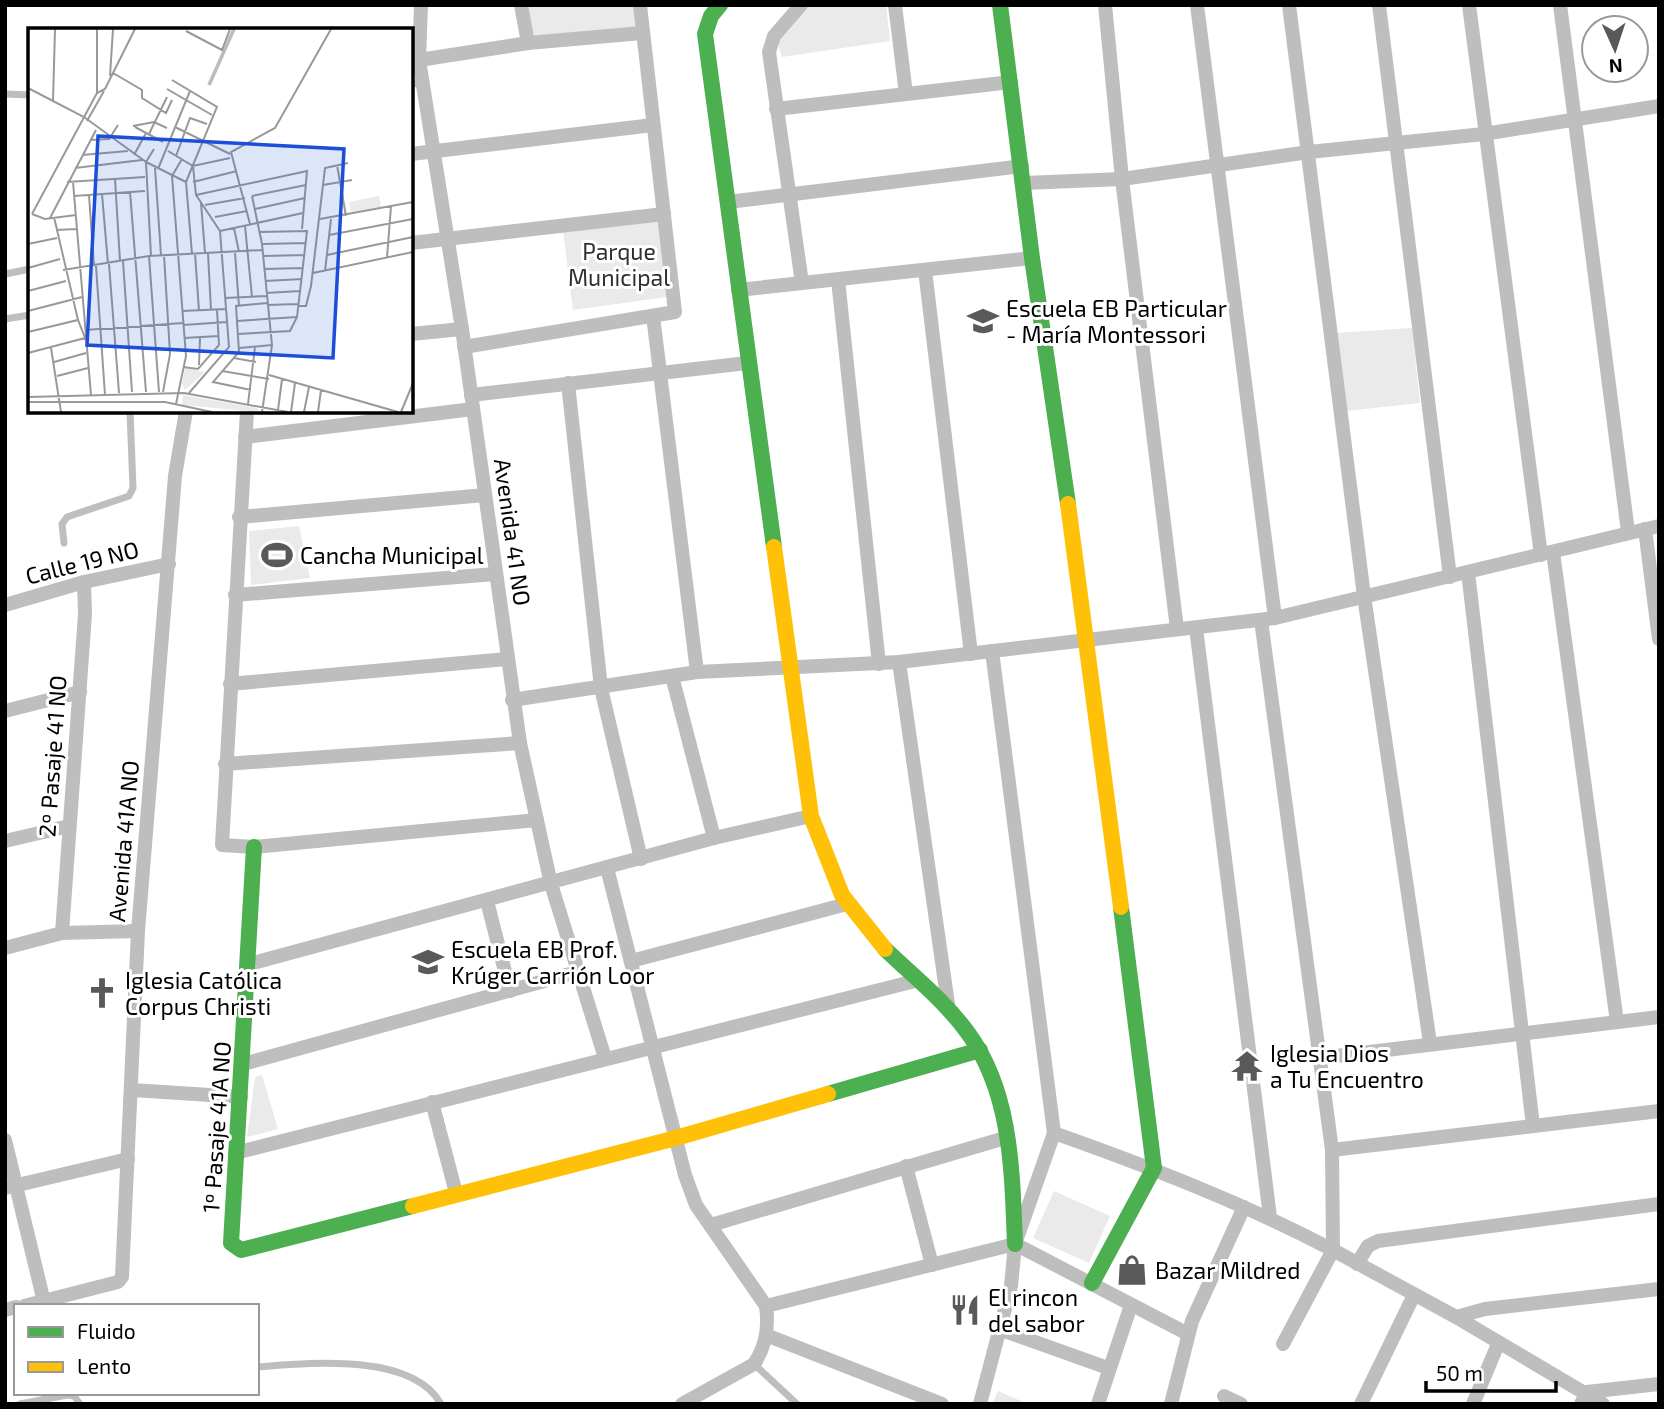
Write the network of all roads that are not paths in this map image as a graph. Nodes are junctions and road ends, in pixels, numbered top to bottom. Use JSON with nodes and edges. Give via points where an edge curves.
{"nodes":[{"id":1,"x":421,"y":5,"type":"edge"},
{"id":2,"x":521,"y":5,"type":"edge"},
{"id":3,"x":640,"y":5,"type":"edge"},
{"id":4,"x":720,"y":5,"type":"edge"},
{"id":5,"x":801,"y":5,"type":"edge"},
{"id":6,"x":895,"y":5,"type":"edge"},
{"id":7,"x":1000,"y":5,"type":"edge"},
{"id":8,"x":1105,"y":5,"type":"edge"},
{"id":9,"x":1198,"y":5,"type":"edge"},
{"id":10,"x":1289,"y":5,"type":"edge"},
{"id":11,"x":1380,"y":5,"type":"edge"},
{"id":12,"x":1469,"y":5,"type":"edge"},
{"id":13,"x":1560,"y":5,"type":"edge"},
{"id":14,"x":642,"y":33,"type":"junction"},
{"id":15,"x":528,"y":43,"type":"junction"},
{"id":16,"x":419,"y":60,"type":"junction"},
{"id":17,"x":1011,"y":82,"type":"junction"},
{"id":18,"x":417,"y":83,"type":"edge"},
{"id":19,"x":5,"y":94,"type":"edge"},
{"id":20,"x":906,"y":94,"type":"junction"},
{"id":21,"x":28,"y":95,"type":"edge"},
{"id":22,"x":1659,"y":106,"type":"edge"},
{"id":23,"x":776,"y":109,"type":"junction"},
{"id":24,"x":1573,"y":120,"type":"junction"},
{"id":25,"x":653,"y":125,"type":"junction"},
{"id":26,"x":1483,"y":134,"type":"junction"},
{"id":27,"x":1397,"y":144,"type":"junction"},
{"id":28,"x":435,"y":150,"type":"junction"},
{"id":29,"x":1308,"y":152,"type":"junction"},
{"id":30,"x":413,"y":154,"type":"edge"},
{"id":31,"x":1215,"y":165,"type":"junction"},
{"id":32,"x":1021,"y":166,"type":"junction"},
{"id":33,"x":1122,"y":179,"type":"junction"},
{"id":34,"x":1024,"y":183,"type":"junction"},
{"id":35,"x":791,"y":194,"type":"junction"},
{"id":36,"x":728,"y":202,"type":"junction"},
{"id":37,"x":664,"y":214,"type":"junction"},
{"id":38,"x":446,"y":239,"type":"junction"},
{"id":39,"x":413,"y":243,"type":"edge"},
{"id":40,"x":1032,"y":258,"type":"junction"},
{"id":41,"x":28,"y":269,"type":"edge"},
{"id":42,"x":925,"y":270,"type":"junction"},
{"id":43,"x":5,"y":274,"type":"edge"},
{"id":44,"x":838,"y":279,"type":"junction"},
{"id":45,"x":802,"y":283,"type":"junction"},
{"id":46,"x":738,"y":290,"type":"junction"},
{"id":47,"x":28,"y":315,"type":"edge"},
{"id":48,"x":653,"y":316,"type":"junction"},
{"id":49,"x":5,"y":318,"type":"edge"},
{"id":50,"x":462,"y":329,"type":"junction"},
{"id":51,"x":413,"y":334,"type":"edge"},
{"id":52,"x":464,"y":347,"type":"junction"},
{"id":53,"x":747,"y":363,"type":"junction"},
{"id":54,"x":660,"y":372,"type":"junction"},
{"id":55,"x":568,"y":383,"type":"junction"},
{"id":56,"x":472,"y":402,"type":"junction"},
{"id":57,"x":413,"y":411,"type":"edge"},
{"id":58,"x":130,"y":413,"type":"edge"},
{"id":59,"x":186,"y":413,"type":"edge"},
{"id":60,"x":247,"y":413,"type":"edge"},
{"id":61,"x":401,"y":413,"type":"edge"},
{"id":62,"x":245,"y":437,"type":"junction"},
{"id":63,"x":485,"y":495,"type":"junction"},
{"id":64,"x":239,"y":517,"type":"junction"},
{"id":65,"x":1652,"y":527,"type":"edge"},
{"id":66,"x":1628,"y":532,"type":"junction"},
{"id":67,"x":64,"y":543,"type":"dead end"},
{"id":68,"x":1547,"y":553,"type":"junction"},
{"id":69,"x":169,"y":564,"type":"junction"},
{"id":70,"x":1468,"y":572,"type":"junction"},
{"id":71,"x":495,"y":574,"type":"junction"},
{"id":72,"x":1450,"y":576,"type":"junction"},
{"id":73,"x":84,"y":582,"type":"junction"},
{"id":74,"x":235,"y":595,"type":"junction"},
{"id":75,"x":1364,"y":596,"type":"junction"},
{"id":76,"x":5,"y":605,"type":"edge"},
{"id":77,"x":1268,"y":619,"type":"junction"},
{"id":78,"x":1196,"y":628,"type":"junction"},
{"id":79,"x":1177,"y":629,"type":"junction"},
{"id":80,"x":1659,"y":639,"type":"edge"},
{"id":81,"x":1087,"y":640,"type":"junction"},
{"id":82,"x":992,"y":652,"type":"junction"},
{"id":83,"x":971,"y":654,"type":"junction"},
{"id":84,"x":507,"y":659,"type":"junction"},
{"id":85,"x":898,"y":662,"type":"junction"},
{"id":86,"x":880,"y":664,"type":"junction"},
{"id":87,"x":790,"y":665,"type":"junction"},
{"id":88,"x":697,"y":672,"type":"junction"},
{"id":89,"x":672,"y":676,"type":"junction"},
{"id":90,"x":230,"y":684,"type":"junction"},
{"id":91,"x":601,"y":688,"type":"junction"},
{"id":92,"x":79,"y":692,"type":"junction"},
{"id":93,"x":512,"y":701,"type":"junction"},
{"id":94,"x":5,"y":711,"type":"edge"},
{"id":95,"x":520,"y":743,"type":"junction"},
{"id":96,"x":225,"y":764,"type":"junction"},
{"id":97,"x":811,"y":816,"type":"junction"},
{"id":98,"x":537,"y":820,"type":"junction"},
{"id":99,"x":69,"y":826,"type":"junction"},
{"id":100,"x":714,"y":838,"type":"junction"},
{"id":101,"x":5,"y":841,"type":"edge"},
{"id":102,"x":254,"y":848,"type":"junction"},
{"id":103,"x":640,"y":859,"type":"junction"},
{"id":104,"x":607,"y":868,"type":"junction"},
{"id":105,"x":551,"y":884,"type":"junction"},
{"id":106,"x":487,"y":901,"type":"junction"},
{"id":107,"x":847,"y":904,"type":"junction"},
{"id":108,"x":138,"y":931,"type":"junction"},
{"id":109,"x":62,"y":933,"type":"junction"},
{"id":110,"x":5,"y":948,"type":"edge"},
{"id":111,"x":631,"y":961,"type":"junction"},
{"id":112,"x":249,"y":964,"type":"junction"},
{"id":113,"x":577,"y":972,"type":"junction"},
{"id":114,"x":915,"y":981,"type":"junction"},
{"id":115,"x":510,"y":991,"type":"junction"},
{"id":116,"x":950,"y":1013,"type":"junction"},
{"id":117,"x":1659,"y":1017,"type":"edge"},
{"id":118,"x":1617,"y":1021,"type":"junction"},
{"id":119,"x":1524,"y":1032,"type":"junction"},
{"id":120,"x":1430,"y":1043,"type":"junction"},
{"id":121,"x":652,"y":1045,"type":"junction"},
{"id":122,"x":980,"y":1050,"type":"junction"},
{"id":123,"x":605,"y":1058,"type":"junction"},
{"id":124,"x":1320,"y":1058,"type":"junction"},
{"id":125,"x":243,"y":1064,"type":"junction"},
{"id":126,"x":132,"y":1090,"type":"junction"},
{"id":127,"x":240,"y":1097,"type":"junction"},
{"id":128,"x":432,"y":1102,"type":"junction"},
{"id":129,"x":1659,"y":1111,"type":"edge"},
{"id":130,"x":1534,"y":1126,"type":"junction"},
{"id":131,"x":1054,"y":1133,"type":"junction"},
{"id":132,"x":676,"y":1138,"type":"junction"},
{"id":133,"x":1005,"y":1138,"type":"junction"},
{"id":134,"x":5,"y":1140,"type":"edge"},
{"id":135,"x":1332,"y":1150,"type":"junction"},
{"id":136,"x":235,"y":1153,"type":"junction"},
{"id":137,"x":128,"y":1159,"type":"junction"},
{"id":138,"x":905,"y":1166,"type":"junction"},
{"id":139,"x":1154,"y":1168,"type":"junction"},
{"id":140,"x":11,"y":1186,"type":"edge"},
{"id":141,"x":456,"y":1193,"type":"junction"},
{"id":142,"x":1659,"y":1204,"type":"edge"},
{"id":143,"x":1244,"y":1207,"type":"junction"},
{"id":144,"x":1270,"y":1217,"type":"junction"},
{"id":145,"x":711,"y":1225,"type":"junction"},
{"id":146,"x":1015,"y":1244,"type":"junction"},
{"id":147,"x":1333,"y":1250,"type":"junction"},
{"id":148,"x":1357,"y":1264,"type":"junction"},
{"id":149,"x":932,"y":1265,"type":"junction"},
{"id":150,"x":1092,"y":1283,"type":"junction"},
{"id":151,"x":1659,"y":1289,"type":"edge"},
{"id":152,"x":1414,"y":1294,"type":"junction"},
{"id":153,"x":44,"y":1302,"type":"junction"},
{"id":154,"x":34,"y":1304,"type":"edge"},
{"id":155,"x":1131,"y":1305,"type":"junction"},
{"id":156,"x":766,"y":1306,"type":"junction"},
{"id":157,"x":1456,"y":1317,"type":"junction"},
{"id":158,"x":999,"y":1329,"type":"junction"},
{"id":159,"x":1188,"y":1334,"type":"junction"},
{"id":160,"x":766,"y":1335,"type":"junction"},
{"id":161,"x":1283,"y":1344,"type":"dead end"},
{"id":162,"x":1498,"y":1344,"type":"junction"},
{"id":163,"x":754,"y":1364,"type":"junction"},
{"id":164,"x":259,"y":1367,"type":"edge"},
{"id":165,"x":1108,"y":1368,"type":"junction"},
{"id":166,"x":1659,"y":1384,"type":"edge"},
{"id":167,"x":1224,"y":1396,"type":"dead end"},
{"id":168,"x":1584,"y":1398,"type":"edge"},
{"id":169,"x":20,"y":1404,"type":"edge"},
{"id":170,"x":80,"y":1404,"type":"edge"},
{"id":171,"x":441,"y":1404,"type":"edge"},
{"id":172,"x":682,"y":1404,"type":"edge"},
{"id":173,"x":797,"y":1404,"type":"edge"},
{"id":174,"x":942,"y":1404,"type":"edge"},
{"id":175,"x":980,"y":1404,"type":"edge"},
{"id":176,"x":1098,"y":1404,"type":"edge"},
{"id":177,"x":1171,"y":1404,"type":"edge"},
{"id":178,"x":1241,"y":1404,"type":"edge"},
{"id":179,"x":1361,"y":1404,"type":"edge"},
{"id":180,"x":1473,"y":1404,"type":"edge"},
{"id":181,"x":1603,"y":1404,"type":"edge"}],
"edges":[{"from":1,"to":16,"type":"street","name":"Avenida 41 NO"},
{"from":2,"to":15,"type":"street"},
{"from":3,"to":14,"type":"street"},
{"from":4,"to":36,"type":"street","via":[[705,34]]},
{"from":5,"to":23,"type":"street","via":[[774,36],[769,52]]},
{"from":6,"to":20,"type":"street"},
{"from":7,"to":17,"type":"street"},
{"from":8,"to":33,"type":"street"},
{"from":9,"to":31,"type":"street"},
{"from":10,"to":29,"type":"street"},
{"from":11,"to":27,"type":"street"},
{"from":12,"to":26,"type":"street"},
{"from":13,"to":24,"type":"street"},
{"from":14,"to":15,"type":"street"},
{"from":14,"to":25,"type":"street"},
{"from":15,"to":16,"type":"street"},
{"from":16,"to":18,"type":"street","name":"Avenida 41 NO"},
{"from":17,"to":20,"type":"street"},
{"from":17,"to":32,"type":"street"},
{"from":18,"to":28,"type":"street","name":"Avenida 41 NO"},
{"from":19,"to":21,"type":"lane"},
{"from":20,"to":23,"type":"street"},
{"from":22,"to":24,"type":"street"},
{"from":23,"to":35,"type":"street"},
{"from":24,"to":26,"type":"street"},
{"from":24,"to":66,"type":"street"},
{"from":25,"to":28,"type":"street"},
{"from":25,"to":37,"type":"street"},
{"from":26,"to":27,"type":"street"},
{"from":26,"to":68,"type":"street"},
{"from":27,"to":29,"type":"street"},
{"from":27,"to":72,"type":"street"},
{"from":28,"to":30,"type":"street"},
{"from":28,"to":38,"type":"street","name":"Avenida 41 NO"},
{"from":29,"to":31,"type":"street"},
{"from":29,"to":75,"type":"street"},
{"from":31,"to":33,"type":"street"},
{"from":31,"to":77,"type":"street"},
{"from":32,"to":34,"type":"street"},
{"from":32,"to":35,"type":"street"},
{"from":33,"to":34,"type":"street"},
{"from":33,"to":79,"type":"street"},
{"from":34,"to":40,"type":"street"},
{"from":35,"to":36,"type":"street"},
{"from":35,"to":45,"type":"street"},
{"from":36,"to":46,"type":"street"},
{"from":37,"to":38,"type":"street"},
{"from":37,"to":48,"type":"street","via":[[675,312]]},
{"from":38,"to":39,"type":"street"},
{"from":38,"to":50,"type":"street","name":"Avenida 41 NO"},
{"from":40,"to":42,"type":"street"},
{"from":40,"to":81,"type":"street"},
{"from":41,"to":43,"type":"lane"},
{"from":42,"to":44,"type":"street"},
{"from":42,"to":83,"type":"street"},
{"from":44,"to":45,"type":"street"},
{"from":44,"to":86,"type":"street"},
{"from":45,"to":46,"type":"street"},
{"from":46,"to":53,"type":"street"},
{"from":47,"to":49,"type":"lane"},
{"from":48,"to":52,"type":"street"},
{"from":48,"to":54,"type":"street"},
{"from":50,"to":51,"type":"street"},
{"from":50,"to":52,"type":"street","name":"Avenida 41 NO"},
{"from":52,"to":56,"type":"street","name":"Avenida 41 NO"},
{"from":53,"to":54,"type":"street"},
{"from":53,"to":87,"type":"street"},
{"from":54,"to":55,"type":"street"},
{"from":54,"to":88,"type":"street"},
{"from":55,"to":56,"type":"street"},
{"from":55,"to":91,"type":"street"},
{"from":56,"to":57,"type":"street"},
{"from":56,"to":63,"type":"street","name":"Avenida 41 NO"},
{"from":58,"to":67,"type":"lane","via":[[130,496],[67,517],[62,524]]},
{"from":59,"to":69,"type":"street","name":"Avenida 41A NO","via":[[175,476]]},
{"from":60,"to":62,"type":"street"},
{"from":61,"to":62,"type":"street"},
{"from":62,"to":64,"type":"street"},
{"from":63,"to":64,"type":"street"},
{"from":63,"to":71,"type":"street","name":"Avenida 41 NO"},
{"from":64,"to":74,"type":"street"},
{"from":65,"to":66,"type":"street"},
{"from":65,"to":80,"type":"street"},
{"from":66,"to":68,"type":"street"},
{"from":68,"to":70,"type":"street"},
{"from":68,"to":118,"type":"street"},
{"from":69,"to":73,"type":"street","name":"Calle 19 NO"},
{"from":69,"to":108,"type":"street","name":"Avenida 41A NO"},
{"from":70,"to":72,"type":"street"},
{"from":70,"to":119,"type":"street"},
{"from":71,"to":74,"type":"street"},
{"from":71,"to":84,"type":"street","name":"Avenida 41 NO"},
{"from":72,"to":75,"type":"street"},
{"from":73,"to":76,"type":"street","name":"Calle 19 NO"},
{"from":73,"to":92,"type":"street","name":"2º Pasaje 41 NO"},
{"from":74,"to":90,"type":"street"},
{"from":75,"to":77,"type":"street"},
{"from":75,"to":120,"type":"street"},
{"from":77,"to":78,"type":"street"},
{"from":77,"to":124,"type":"street"},
{"from":78,"to":79,"type":"street"},
{"from":78,"to":144,"type":"street"},
{"from":79,"to":81,"type":"street"},
{"from":81,"to":82,"type":"street"},
{"from":81,"to":139,"type":"street"},
{"from":82,"to":83,"type":"street"},
{"from":82,"to":131,"type":"street"},
{"from":83,"to":85,"type":"street"},
{"from":84,"to":90,"type":"street"},
{"from":84,"to":93,"type":"street","name":"Avenida 41 NO"},
{"from":85,"to":86,"type":"street"},
{"from":85,"to":116,"type":"street"},
{"from":86,"to":87,"type":"street"},
{"from":87,"to":88,"type":"street"},
{"from":87,"to":97,"type":"street"},
{"from":88,"to":89,"type":"street"},
{"from":89,"to":91,"type":"street"},
{"from":89,"to":100,"type":"street"},
{"from":90,"to":96,"type":"street"},
{"from":91,"to":93,"type":"street"},
{"from":91,"to":103,"type":"street"},
{"from":92,"to":94,"type":"street"},
{"from":92,"to":99,"type":"street","name":"2º Pasaje 41 NO"},
{"from":93,"to":95,"type":"street","name":"Avenida 41 NO"},
{"from":95,"to":96,"type":"street"},
{"from":95,"to":98,"type":"street","name":"Avenida 41 NO"},
{"from":96,"to":102,"type":"street","via":[[222,845]]},
{"from":97,"to":100,"type":"street"},
{"from":97,"to":107,"type":"street"},
{"from":98,"to":102,"type":"street"},
{"from":98,"to":105,"type":"street","name":"Avenida 41 NO"},
{"from":99,"to":101,"type":"street"},
{"from":99,"to":109,"type":"street","name":"2º Pasaje 41 NO"},
{"from":100,"to":103,"type":"street"},
{"from":102,"to":112,"type":"street","name":"1º Pasaje 41A NO"},
{"from":103,"to":104,"type":"street"},
{"from":104,"to":105,"type":"street"},
{"from":104,"to":111,"type":"street"},
{"from":105,"to":106,"type":"street"},
{"from":105,"to":113,"type":"street","name":"Avenida 41 NO"},
{"from":106,"to":112,"type":"street"},
{"from":106,"to":115,"type":"street"},
{"from":107,"to":111,"type":"street"},
{"from":107,"to":114,"type":"street"},
{"from":108,"to":109,"type":"street"},
{"from":108,"to":126,"type":"street","name":"Avenida 41A NO"},
{"from":109,"to":110,"type":"street"},
{"from":111,"to":121,"type":"street"},
{"from":112,"to":125,"type":"street","name":"1º Pasaje 41A NO"},
{"from":113,"to":115,"type":"street"},
{"from":113,"to":123,"type":"street","name":"Avenida 41 NO"},
{"from":114,"to":116,"type":"street"},
{"from":114,"to":121,"type":"street"},
{"from":115,"to":125,"type":"street"},
{"from":116,"to":122,"type":"street"},
{"from":117,"to":118,"type":"street"},
{"from":118,"to":119,"type":"street"},
{"from":119,"to":120,"type":"street"},
{"from":119,"to":130,"type":"street"},
{"from":120,"to":124,"type":"street"},
{"from":121,"to":123,"type":"street"},
{"from":121,"to":132,"type":"street"},
{"from":122,"to":132,"type":"street"},
{"from":122,"to":133,"type":"street","via":[[998,1094]]},
{"from":123,"to":128,"type":"street"},
{"from":124,"to":135,"type":"street"},
{"from":125,"to":127,"type":"street","name":"1º Pasaje 41A NO"},
{"from":126,"to":127,"type":"street"},
{"from":126,"to":137,"type":"street","name":"Avenida 41A NO"},
{"from":127,"to":136,"type":"street","name":"1º Pasaje 41A NO"},
{"from":128,"to":136,"type":"street"},
{"from":128,"to":141,"type":"street"},
{"from":129,"to":130,"type":"street"},
{"from":130,"to":135,"type":"street"},
{"from":131,"to":139,"type":"street"},
{"from":131,"to":146,"type":"street"},
{"from":132,"to":141,"type":"street"},
{"from":132,"to":145,"type":"street","via":[[696,1205]]},
{"from":133,"to":138,"type":"street"},
{"from":133,"to":146,"type":"street"},
{"from":134,"to":140,"type":"street"},
{"from":135,"to":147,"type":"street"},
{"from":136,"to":141,"type":"street","name":"1º Pasaje 41A NO","via":[[231,1242],[241,1250]]},
{"from":137,"to":140,"type":"street"},
{"from":137,"to":153,"type":"street","name":"Avenida 41A NO","via":[[122,1277],[118,1282]]},
{"from":138,"to":145,"type":"street"},
{"from":138,"to":149,"type":"street"},
{"from":139,"to":143,"type":"street"},
{"from":139,"to":150,"type":"street"},
{"from":140,"to":153,"type":"street"},
{"from":142,"to":148,"type":"street","via":[[1378,1241],[1368,1246]]},
{"from":143,"to":144,"type":"street"},
{"from":143,"to":159,"type":"street"},
{"from":144,"to":147,"type":"street"},
{"from":145,"to":156,"type":"street"},
{"from":146,"to":149,"type":"street"},
{"from":146,"to":150,"type":"street"},
{"from":146,"to":158,"type":"street","via":[[1011,1286]]},
{"from":147,"to":148,"type":"street"},
{"from":147,"to":161,"type":"street"},
{"from":148,"to":152,"type":"street"},
{"from":149,"to":156,"type":"street"},
{"from":150,"to":155,"type":"street"},
{"from":151,"to":157,"type":"street"},
{"from":152,"to":157,"type":"street"},
{"from":152,"to":179,"type":"street"},
{"from":153,"to":154,"type":"street"},
{"from":155,"to":159,"type":"street"},
{"from":155,"to":165,"type":"street"},
{"from":156,"to":160,"type":"street"},
{"from":157,"to":162,"type":"street"},
{"from":158,"to":165,"type":"street"},
{"from":158,"to":175,"type":"street"},
{"from":159,"to":177,"type":"street"},
{"from":160,"to":163,"type":"street"},
{"from":160,"to":174,"type":"street"},
{"from":162,"to":168,"type":"street"},
{"from":162,"to":180,"type":"street"},
{"from":163,"to":172,"type":"street"},
{"from":163,"to":173,"type":"lane"},
{"from":164,"to":171,"type":"lane","via":[[365,1365],[412,1376]]},
{"from":165,"to":176,"type":"street"},
{"from":166,"to":168,"type":"street"},
{"from":167,"to":178,"type":"street"},
{"from":168,"to":181,"type":"street"},
{"from":169,"to":170,"type":"lane","via":[[67,1395]]}]}
